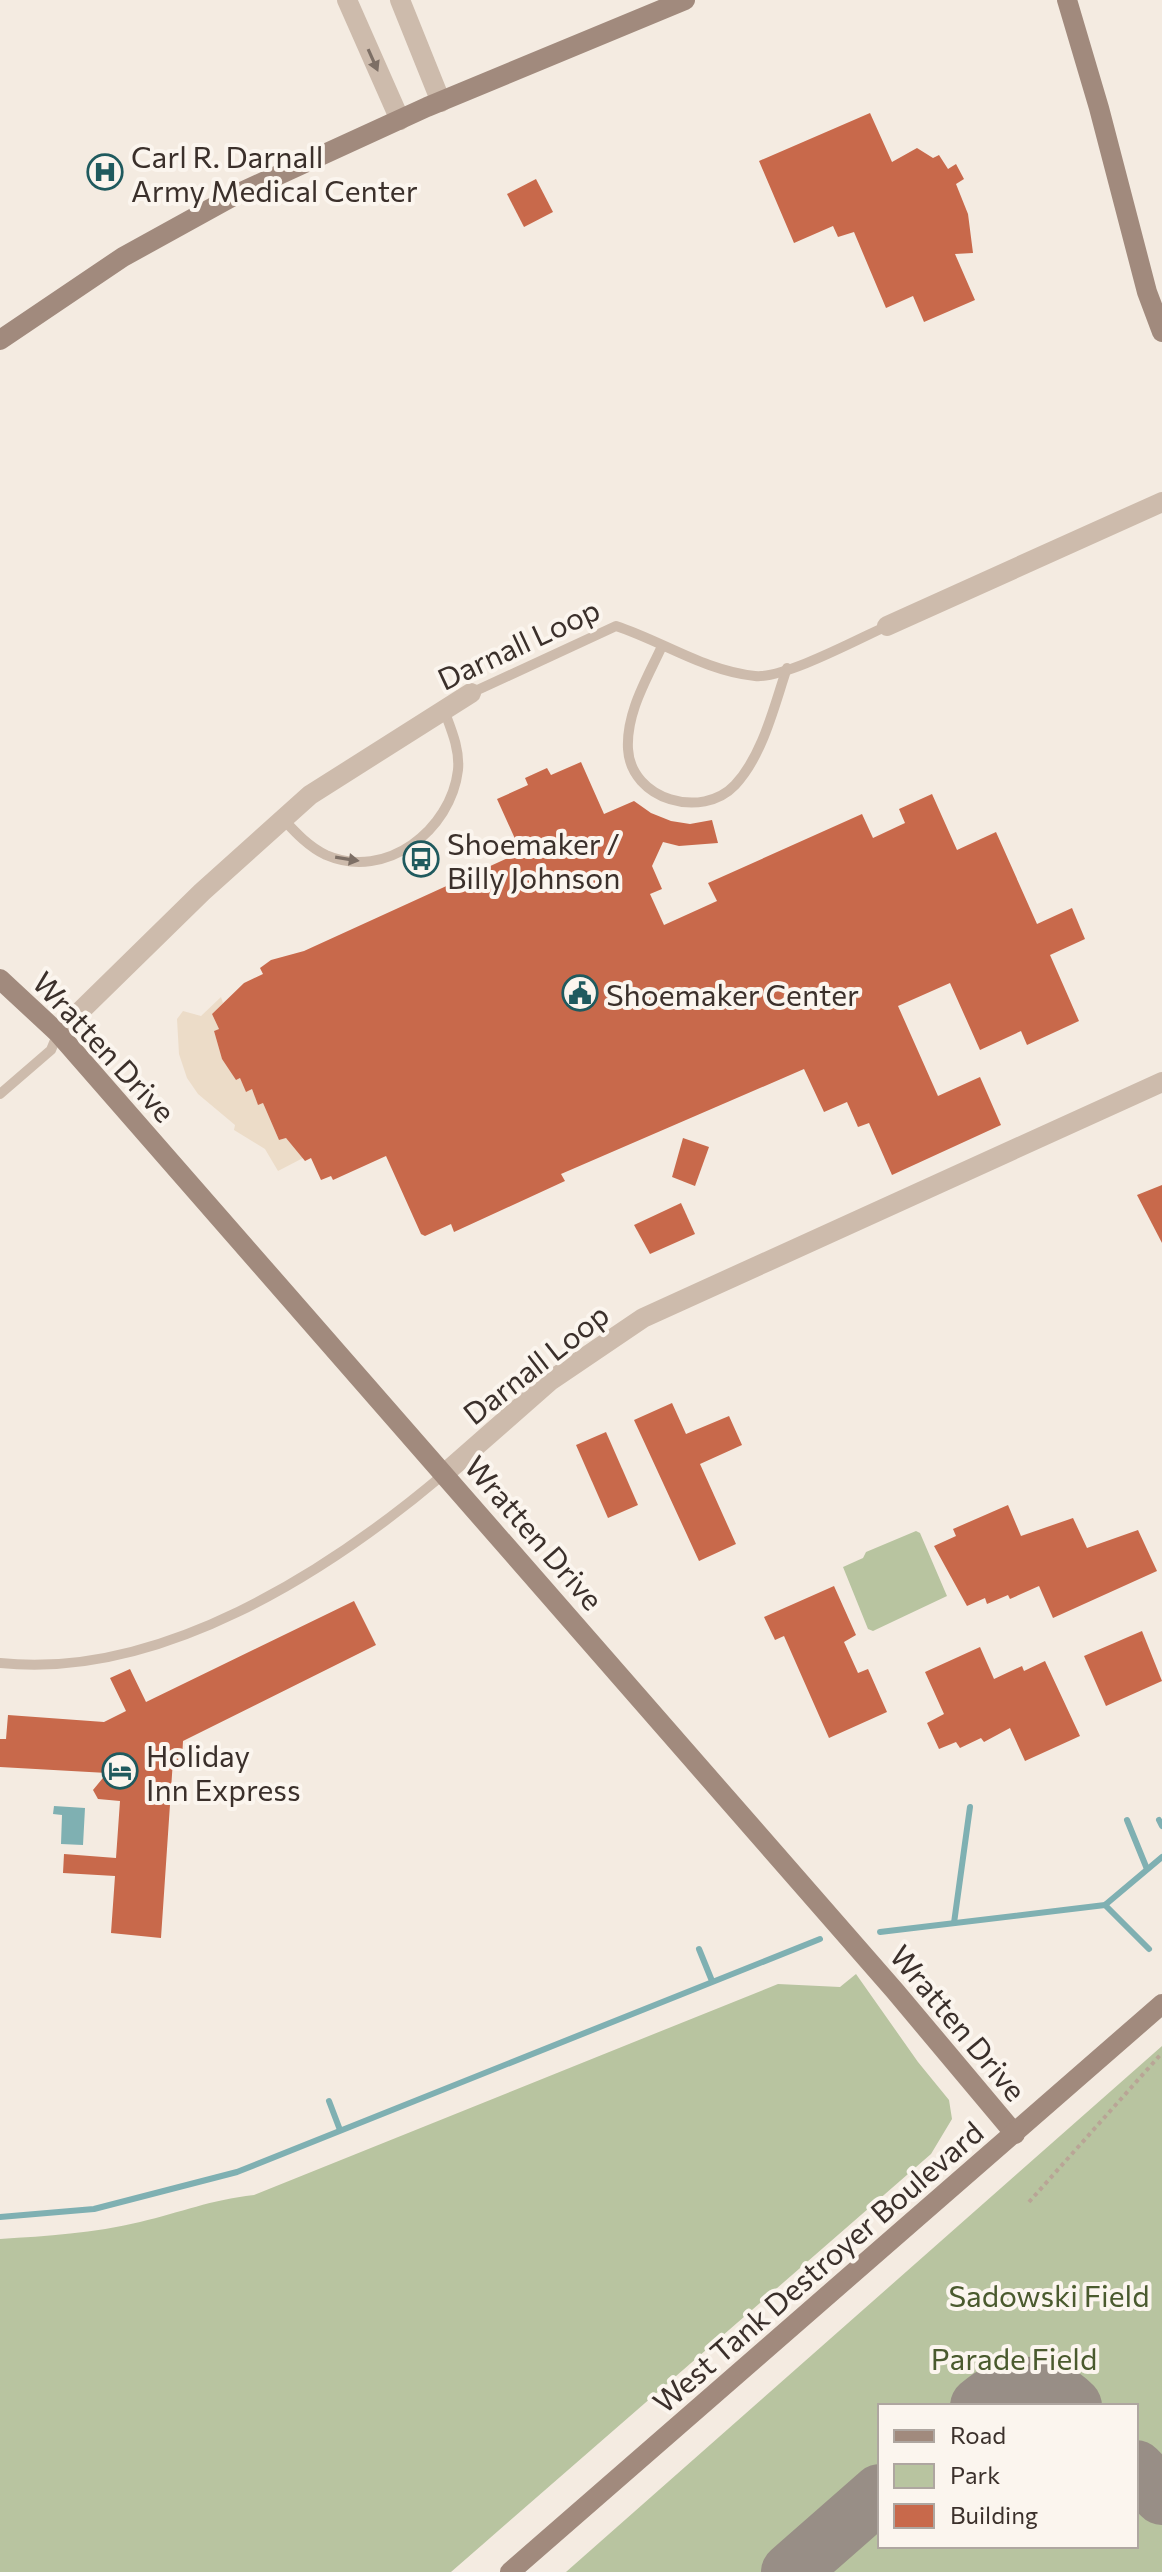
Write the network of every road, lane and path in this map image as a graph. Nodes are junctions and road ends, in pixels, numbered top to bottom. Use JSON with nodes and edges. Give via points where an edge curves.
{"nodes":[{"id":1,"x":347,"y":0,"type":"edge"},
{"id":2,"x":400,"y":0,"type":"edge"},
{"id":3,"x":685,"y":0,"type":"edge"},
{"id":4,"x":1067,"y":0,"type":"edge"},
{"id":5,"x":441,"y":102,"type":"junction"},
{"id":6,"x":400,"y":120,"type":"junction"},
{"id":7,"x":1155,"y":290,"type":"edge"},
{"id":8,"x":1162,"y":332,"type":"edge"},
{"id":9,"x":0,"y":340,"type":"edge"},
{"id":10,"x":1162,"y":502,"type":"edge"},
{"id":11,"x":887,"y":626,"type":"joint"},
{"id":12,"x":662,"y":646,"type":"junction"},
{"id":13,"x":787,"y":668,"type":"junction"},
{"id":14,"x":471,"y":693,"type":"joint"},
{"id":15,"x":444,"y":710,"type":"junction"},
{"id":16,"x":283,"y":819,"type":"junction"},
{"id":17,"x":0,"y":979,"type":"edge"},
{"id":18,"x":58,"y":1033,"type":"junction"},
{"id":19,"x":1162,"y":1082,"type":"edge"},
{"id":20,"x":0,"y":1094,"type":"edge"},
{"id":21,"x":444,"y":1474,"type":"junction"},
{"id":22,"x":0,"y":1663,"type":"edge"},
{"id":23,"x":1162,"y":2004,"type":"edge"},
{"id":24,"x":1162,"y":2053,"type":"edge"},
{"id":25,"x":1015,"y":2134,"type":"junction"},
{"id":26,"x":1029,"y":2202,"type":"dead end"},
{"id":27,"x":510,"y":2572,"type":"edge"}],
"edges":[{"from":1,"to":6,"type":"street","one_way":true},
{"from":2,"to":5,"type":"street"},
{"from":3,"to":5,"type":"street"},
{"from":4,"to":7,"type":"street"},
{"from":5,"to":6,"type":"street"},
{"from":6,"to":9,"type":"street","via":[[201,211]]},
{"from":7,"to":8,"type":"street"},
{"from":10,"to":11,"type":"street","name":"Darnall Loop"},
{"from":11,"to":13,"type":"lane","name":"Darnall Loop"},
{"from":12,"to":13,"type":"lane","name":"Darnall Loop","via":[[758,677]]},
{"from":12,"to":13,"type":"lane","via":[[628,731],[628,753],[652,790],[673,802],[716,798],[734,786],[765,731]]},
{"from":12,"to":14,"type":"lane","name":"Darnall Loop","via":[[616,626]]},
{"from":14,"to":15,"type":"street","name":"Darnall Loop"},
{"from":15,"to":16,"type":"street","name":"Darnall Loop","via":[[310,795]]},
{"from":16,"to":15,"type":"lane","one_way":true,"via":[[327,856],[360,861],[414,847],[449,804],[458,770]]},
{"from":16,"to":18,"type":"street","name":"Darnall Loop"},
{"from":17,"to":18,"type":"street","name":"Wratten Drive"},
{"from":18,"to":20,"type":"lane","name":"Darnall Loop","via":[[51,1050]]},
{"from":18,"to":21,"type":"street","name":"Wratten Drive"},
{"from":19,"to":21,"type":"street","name":"Darnall Loop","via":[[643,1318],[550,1381]]},
{"from":21,"to":22,"type":"lane","name":"Darnall Loop","via":[[380,1527],[313,1572],[193,1629],[108,1656]]},
{"from":21,"to":25,"type":"street","name":"Wratten Drive"},
{"from":23,"to":25,"type":"street","name":"West Tank Destroyer Boulevard"},
{"from":24,"to":26,"type":"path"},
{"from":25,"to":27,"type":"street","name":"West Tank Destroyer Boulevard"}]}
